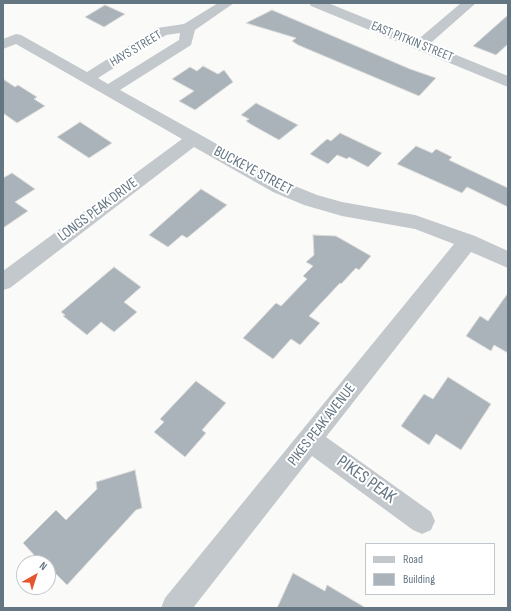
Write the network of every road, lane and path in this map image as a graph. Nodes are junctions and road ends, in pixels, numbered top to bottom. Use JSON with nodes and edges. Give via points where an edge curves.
{"nodes":[{"id":1,"x":227,"y":3,"type":"edge"},
{"id":2,"x":316,"y":3,"type":"edge"},
{"id":3,"x":469,"y":3,"type":"edge"},
{"id":4,"x":188,"y":28,"type":"junction"},
{"id":5,"x":10,"y":42,"type":"edge"},
{"id":6,"x":420,"y":45,"type":"junction"},
{"id":7,"x":87,"y":78,"type":"junction"},
{"id":8,"x":508,"y":82,"type":"edge"},
{"id":9,"x":109,"y":90,"type":"junction"},
{"id":10,"x":193,"y":139,"type":"junction"},
{"id":11,"x":468,"y":241,"type":"junction"},
{"id":12,"x":508,"y":260,"type":"edge"},
{"id":13,"x":3,"y":282,"type":"edge"},
{"id":14,"x":310,"y":440,"type":"junction"},
{"id":15,"x":422,"y":521,"type":"dead end"},
{"id":16,"x":175,"y":608,"type":"edge"}],
"edges":[{"from":1,"to":4,"type":"street","name":"HAYS STREET"},
{"from":2,"to":6,"type":"street","name":"EAST PITKIN STREET"},
{"from":3,"to":6,"type":"street"},
{"from":4,"to":7,"type":"street","name":"HAYS STREET","via":[[162,31]]},
{"from":4,"to":9,"type":"street","name":"HAYS STREET","via":[[186,42]]},
{"from":5,"to":7,"type":"street","name":"BUCKEYE STREET"},
{"from":6,"to":8,"type":"street","name":"EAST PITKIN STREET"},
{"from":7,"to":9,"type":"street","name":"BUCKEYE STREET"},
{"from":9,"to":10,"type":"street","name":"BUCKEYE STREET"},
{"from":10,"to":11,"type":"street","name":"BUCKEYE STREET","via":[[279,187],[311,200],[342,209],[414,222]]},
{"from":10,"to":13,"type":"street","name":"LONGS PEAK DRIVE"},
{"from":11,"to":12,"type":"street","name":"BUCKEYE STREET"},
{"from":11,"to":14,"type":"street","name":"PIKES PEAK AVENUE"},
{"from":14,"to":15,"type":"street","name":"PIKES PEAK"},
{"from":14,"to":16,"type":"street","name":"PIKES PEAK AVENUE"}]}
